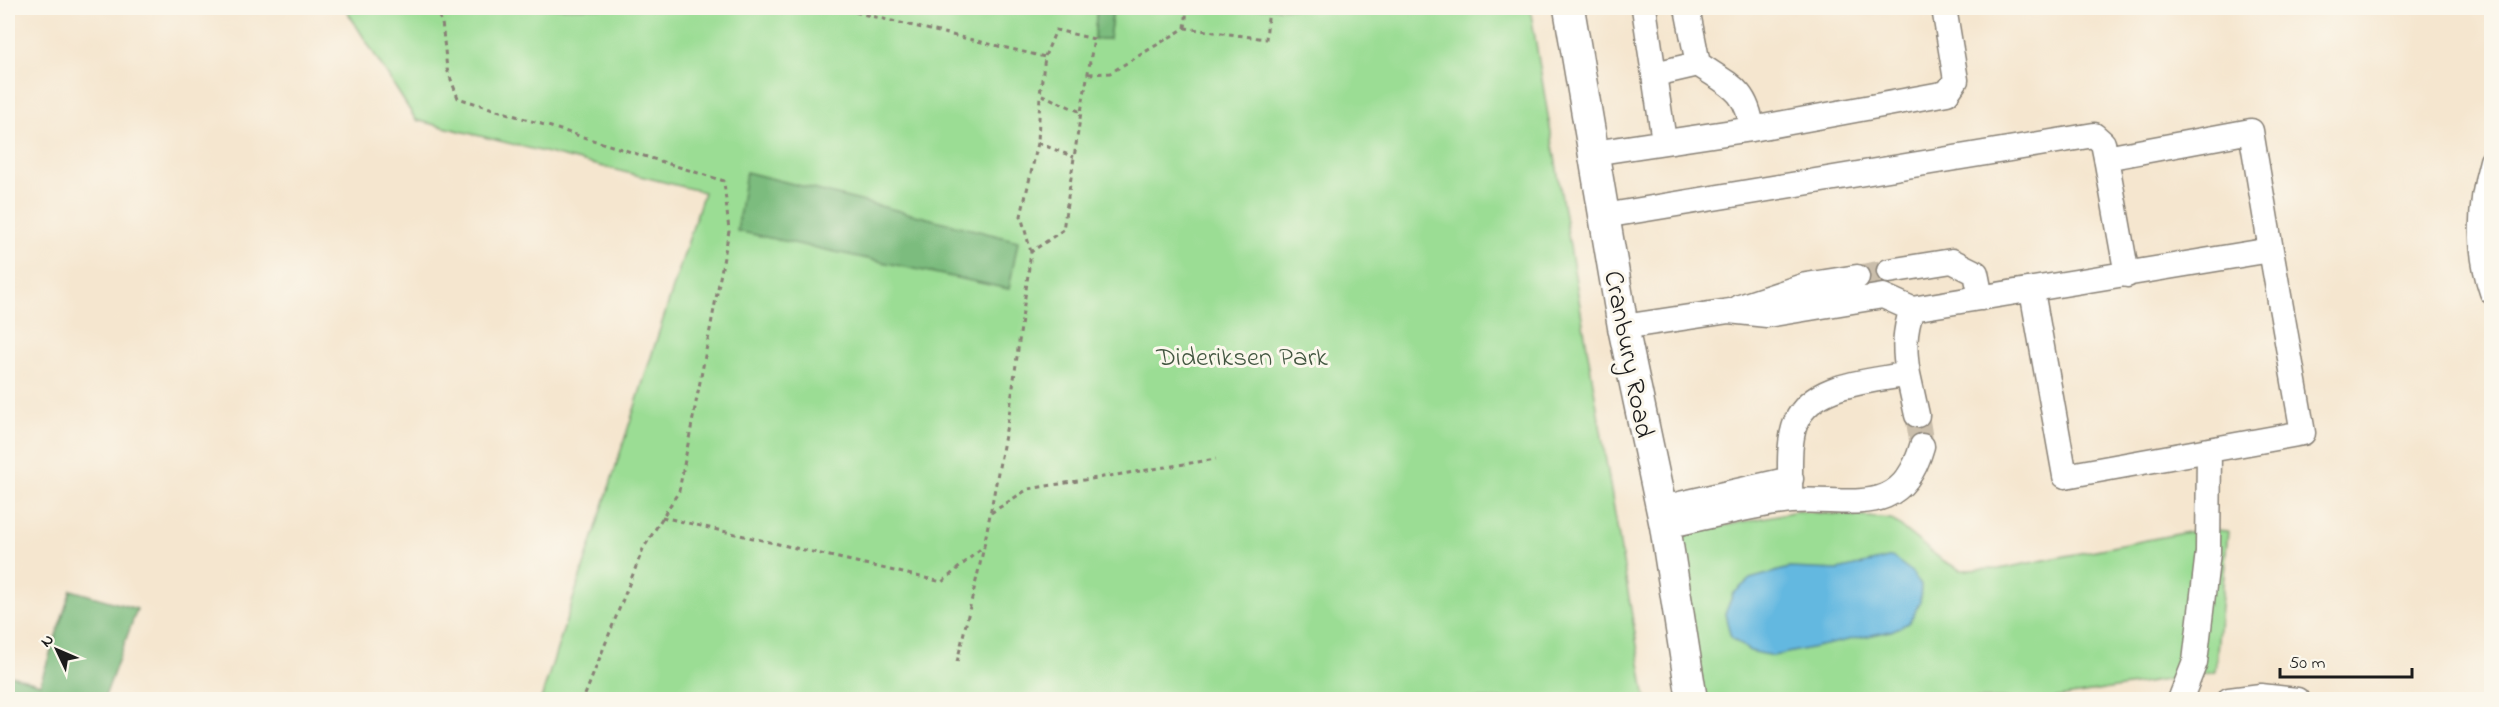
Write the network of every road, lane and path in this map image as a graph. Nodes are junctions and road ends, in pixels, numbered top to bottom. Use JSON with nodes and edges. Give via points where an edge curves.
{"nodes":[{"id":1,"x":434,"y":8,"type":"edge"},
{"id":2,"x":837,"y":8,"type":"edge"},
{"id":3,"x":1187,"y":8,"type":"edge"},
{"id":4,"x":1269,"y":8,"type":"edge"},
{"id":5,"x":1569,"y":8,"type":"edge"},
{"id":6,"x":1644,"y":8,"type":"edge"},
{"id":7,"x":1688,"y":8,"type":"edge"},
{"id":8,"x":1944,"y":8,"type":"edge"},
{"id":9,"x":1185,"y":28,"type":"junction"},
{"id":10,"x":1045,"y":57,"type":"junction"},
{"id":11,"x":1698,"y":64,"type":"junction"},
{"id":12,"x":1089,"y":74,"type":"junction"},
{"id":13,"x":1655,"y":74,"type":"junction"},
{"id":14,"x":1040,"y":94,"type":"junction"},
{"id":15,"x":1081,"y":112,"type":"junction"},
{"id":16,"x":1752,"y":129,"type":"junction"},
{"id":17,"x":1664,"y":141,"type":"junction"},
{"id":18,"x":1038,"y":143,"type":"junction"},
{"id":19,"x":1593,"y":153,"type":"junction"},
{"id":20,"x":1074,"y":156,"type":"junction"},
{"id":21,"x":2106,"y":158,"type":"junction"},
{"id":22,"x":2492,"y":160,"type":"edge"},
{"id":23,"x":1604,"y":216,"type":"junction"},
{"id":24,"x":2271,"y":250,"type":"junction"},
{"id":25,"x":1031,"y":252,"type":"junction"},
{"id":26,"x":1889,"y":272,"type":"tunnel mouth"},
{"id":27,"x":2127,"y":275,"type":"junction"},
{"id":28,"x":1857,"y":277,"type":"tunnel mouth"},
{"id":29,"x":2032,"y":291,"type":"junction"},
{"id":30,"x":2492,"y":291,"type":"edge"},
{"id":31,"x":1980,"y":298,"type":"junction"},
{"id":32,"x":1912,"y":309,"type":"junction"},
{"id":33,"x":1729,"y":311,"type":"junction"},
{"id":34,"x":1623,"y":327,"type":"junction"},
{"id":35,"x":1908,"y":374,"type":"junction"},
{"id":36,"x":1917,"y":414,"type":"tunnel mouth"},
{"id":37,"x":1922,"y":446,"type":"tunnel mouth"},
{"id":38,"x":2209,"y":450,"type":"junction"},
{"id":39,"x":1216,"y":459,"type":"dead end"},
{"id":40,"x":1791,"y":490,"type":"junction"},
{"id":41,"x":991,"y":513,"type":"junction"},
{"id":42,"x":662,"y":517,"type":"junction"},
{"id":43,"x":1663,"y":517,"type":"junction"},
{"id":44,"x":984,"y":546,"type":"junction"},
{"id":45,"x":957,"y":662,"type":"dead end"},
{"id":46,"x":584,"y":699,"type":"edge"},
{"id":47,"x":1692,"y":699,"type":"edge"},
{"id":48,"x":2180,"y":699,"type":"edge"},
{"id":49,"x":2229,"y":699,"type":"edge"},
{"id":50,"x":2297,"y":699,"type":"edge"}],
"edges":[{"from":1,"to":42,"type":"path","via":[[442,22],[447,69],[458,98],[724,181],[729,231],[678,491]]},
{"from":2,"to":10,"type":"path"},
{"from":3,"to":9,"type":"path"},
{"from":4,"to":9,"type":"path","via":[[1266,39]]},
{"from":5,"to":19,"type":"main road","name":"Cranbury Road"},
{"from":6,"to":13,"type":"street"},
{"from":7,"to":11,"type":"street"},
{"from":8,"to":16,"type":"street","via":[[1956,80],[1947,93]]},
{"from":9,"to":12,"type":"path","via":[[1110,72]]},
{"from":10,"to":12,"type":"path","via":[[1056,30],[1094,39]]},
{"from":10,"to":14,"type":"path"},
{"from":11,"to":13,"type":"street"},
{"from":11,"to":16,"type":"street","via":[[1744,96]]},
{"from":12,"to":15,"type":"path"},
{"from":13,"to":17,"type":"street"},
{"from":14,"to":15,"type":"path"},
{"from":14,"to":18,"type":"path"},
{"from":15,"to":20,"type":"path"},
{"from":16,"to":17,"type":"street"},
{"from":17,"to":19,"type":"street"},
{"from":18,"to":20,"type":"path"},
{"from":18,"to":25,"type":"path","via":[[1021,216]]},
{"from":19,"to":23,"type":"main road","name":"Cranbury Road"},
{"from":20,"to":25,"type":"path","via":[[1063,230]]},
{"from":21,"to":23,"type":"street","via":[[2103,143],[2094,135]]},
{"from":21,"to":24,"type":"street","via":[[2251,131]]},
{"from":21,"to":27,"type":"street"},
{"from":22,"to":30,"type":"street","via":[[2481,207],[2486,274]]},
{"from":23,"to":34,"type":"main road","name":"Cranbury Road"},
{"from":24,"to":27,"type":"street"},
{"from":24,"to":38,"type":"street","via":[[2303,433]]},
{"from":25,"to":41,"type":"path","via":[[1010,409]]},
{"from":26,"to":31,"type":"street","via":[[1952,261],[1976,273]]},
{"from":27,"to":29,"type":"street"},
{"from":28,"to":33,"type":"street","via":[[1806,285]]},
{"from":29,"to":31,"type":"street"},
{"from":29,"to":38,"type":"street","via":[[2065,476]]},
{"from":31,"to":32,"type":"street"},
{"from":32,"to":33,"type":"street","via":[[1883,296],[1767,315]]},
{"from":32,"to":35,"type":"street","via":[[1905,329]]},
{"from":33,"to":34,"type":"street"},
{"from":34,"to":43,"type":"main road","name":"Cranbury Road"},
{"from":35,"to":36,"type":"street"},
{"from":35,"to":40,"type":"street","via":[[1829,391],[1811,402],[1796,422]]},
{"from":37,"to":40,"type":"street","via":[[1916,467],[1902,485],[1885,496],[1866,502]]},
{"from":38,"to":48,"type":"street","via":[[2208,552],[2195,662]]},
{"from":39,"to":41,"type":"path","via":[[1028,489]]},
{"from":40,"to":43,"type":"street"},
{"from":41,"to":44,"type":"path"},
{"from":42,"to":44,"type":"path","via":[[942,582]]},
{"from":42,"to":46,"type":"path","via":[[642,549]]},
{"from":43,"to":47,"type":"main road","name":"Cranbury Road"},
{"from":44,"to":45,"type":"path"},
{"from":49,"to":50,"type":"street"}]}
